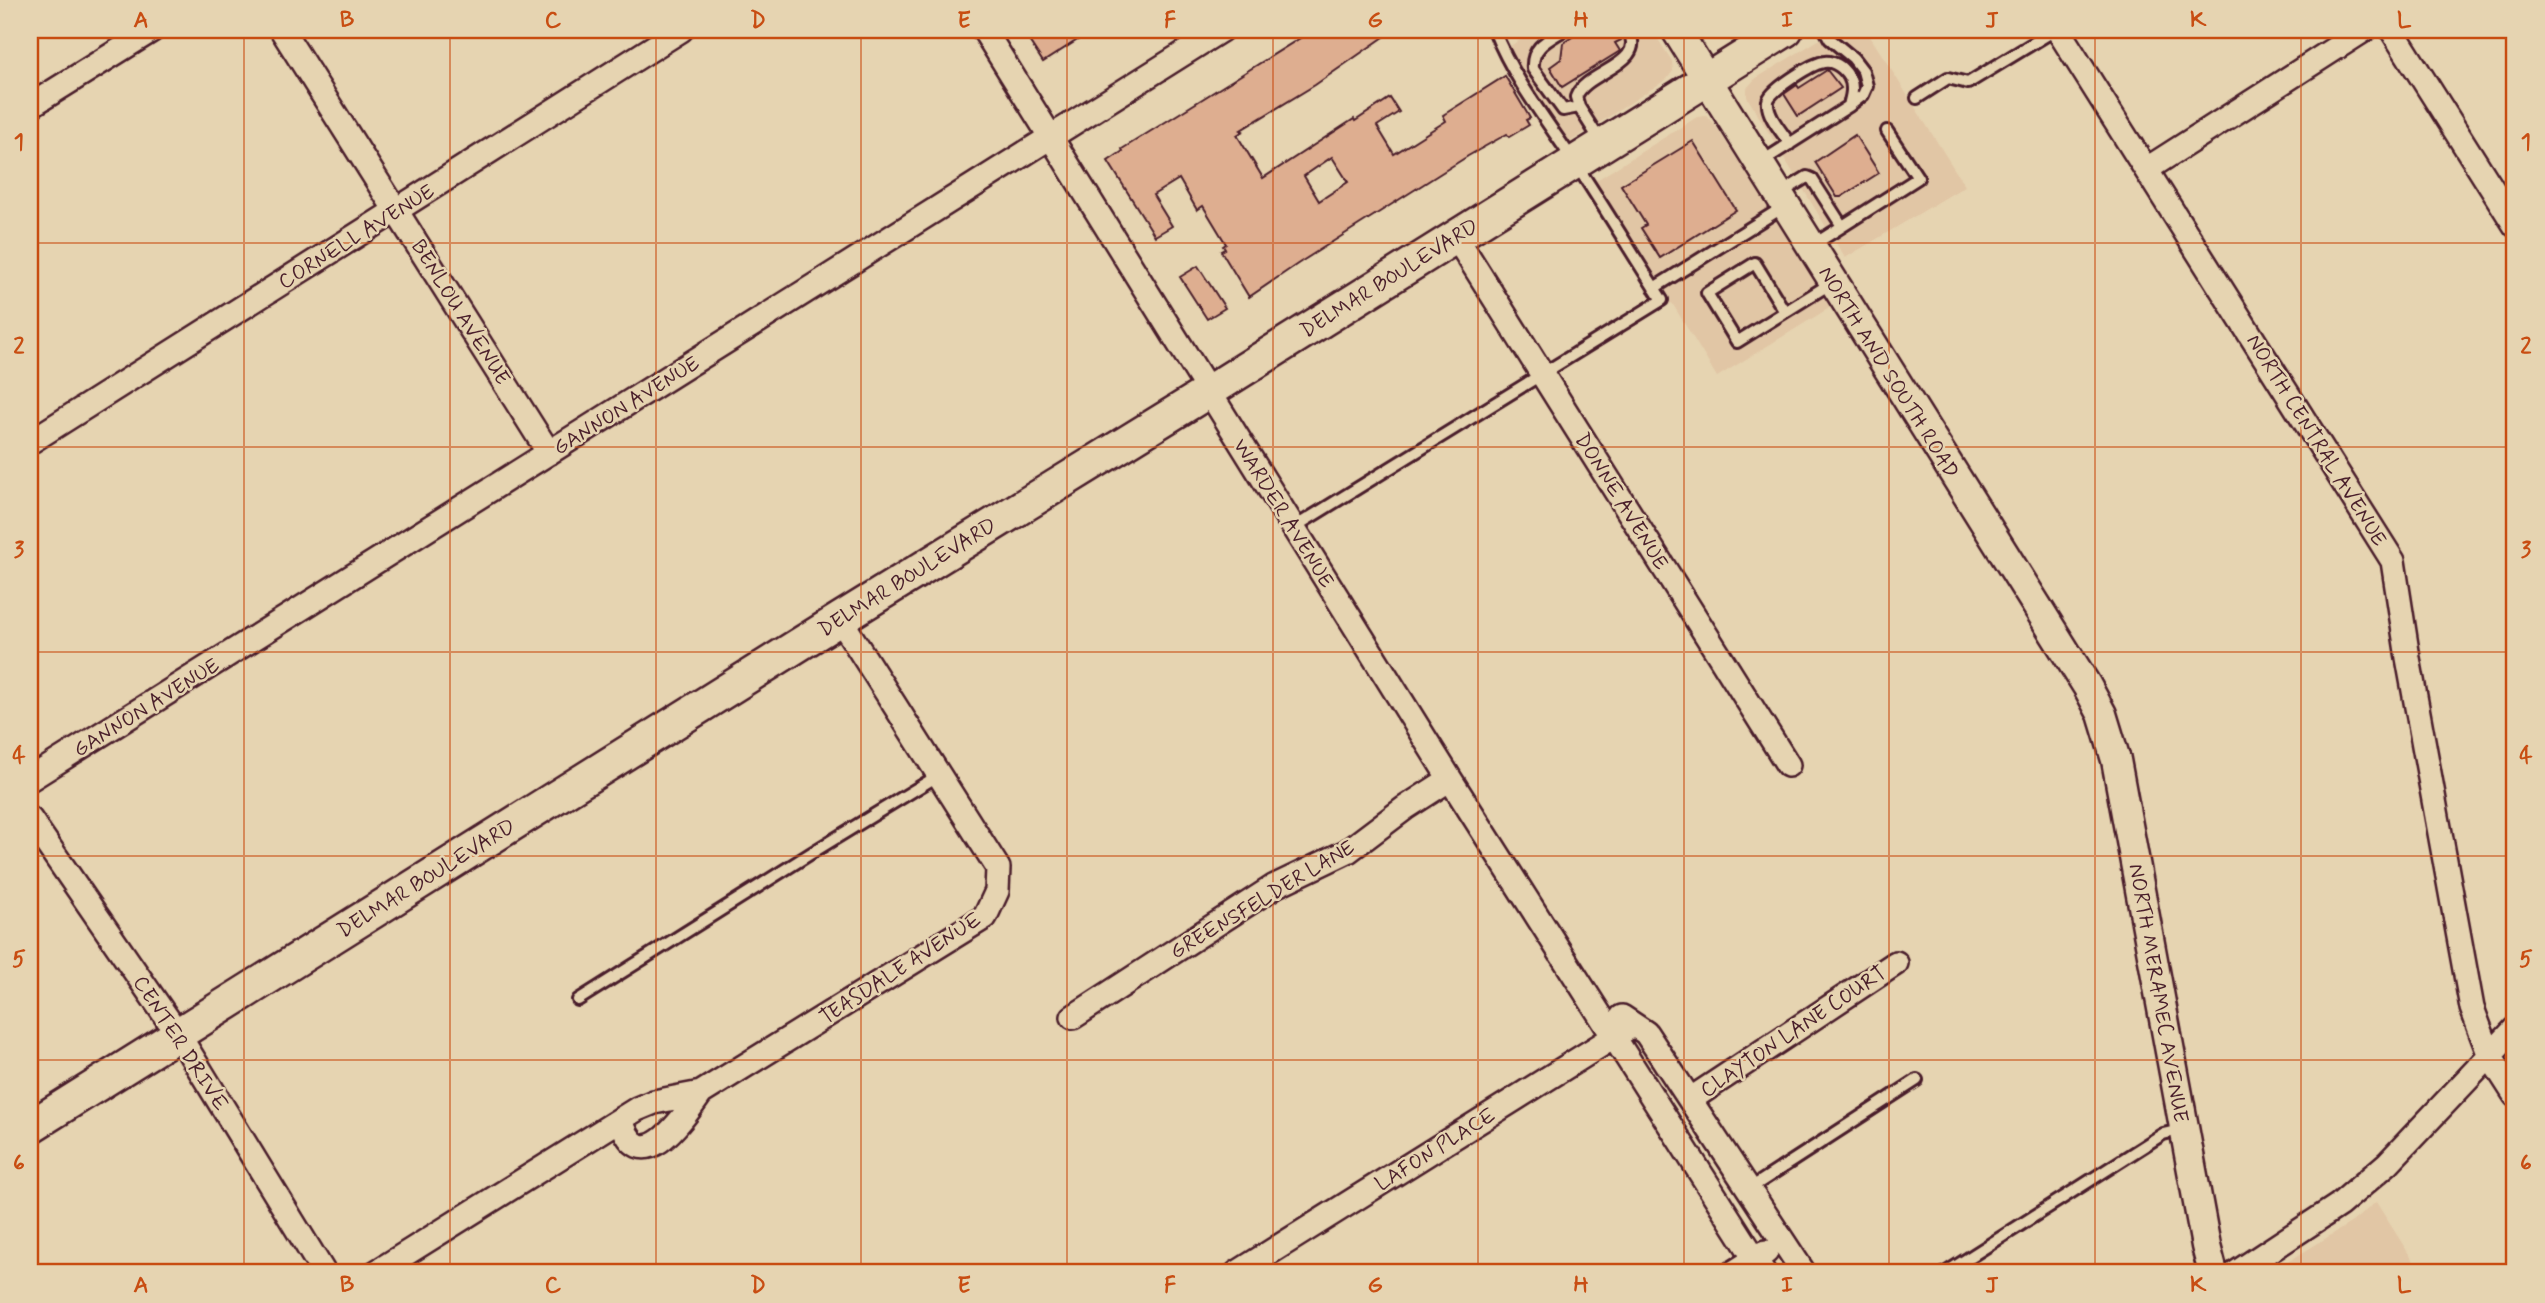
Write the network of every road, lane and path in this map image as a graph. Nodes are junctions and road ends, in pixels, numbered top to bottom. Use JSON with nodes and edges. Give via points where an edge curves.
{"nodes":[{"id":1,"x":152,"y":30,"type":"edge"},
{"id":2,"x":282,"y":30,"type":"edge"},
{"id":3,"x":681,"y":30,"type":"edge"},
{"id":4,"x":984,"y":30,"type":"edge"},
{"id":5,"x":1221,"y":30,"type":"edge"},
{"id":6,"x":1494,"y":30,"type":"edge"},
{"id":7,"x":1564,"y":30,"type":"edge"},
{"id":8,"x":1628,"y":30,"type":"edge"},
{"id":9,"x":1676,"y":30,"type":"edge"},
{"id":10,"x":1786,"y":30,"type":"edge"},
{"id":11,"x":1825,"y":30,"type":"edge"},
{"id":12,"x":2057,"y":30,"type":"edge"},
{"id":13,"x":2364,"y":30,"type":"edge"},
{"id":14,"x":2392,"y":30,"type":"edge"},
{"id":15,"x":1706,"y":79,"type":"junction"},
{"id":16,"x":1917,"y":98,"type":"dead end"},
{"id":17,"x":30,"y":106,"type":"edge"},
{"id":18,"x":1849,"y":106,"type":"junction"},
{"id":19,"x":1579,"y":107,"type":"junction"},
{"id":20,"x":1887,"y":131,"type":"dead end"},
{"id":21,"x":1050,"y":138,"type":"junction"},
{"id":22,"x":1602,"y":144,"type":"junction"},
{"id":23,"x":1790,"y":144,"type":"junction"},
{"id":24,"x":1574,"y":162,"type":"junction"},
{"id":25,"x":1759,"y":163,"type":"junction"},
{"id":26,"x":2147,"y":169,"type":"junction"},
{"id":27,"x":1782,"y":200,"type":"junction"},
{"id":28,"x":396,"y":211,"type":"junction"},
{"id":29,"x":2515,"y":225,"type":"edge"},
{"id":30,"x":1842,"y":226,"type":"junction"},
{"id":31,"x":1455,"y":237,"type":"junction"},
{"id":32,"x":1811,"y":246,"type":"junction"},
{"id":33,"x":1833,"y":282,"type":"junction"},
{"id":34,"x":1654,"y":288,"type":"junction"},
{"id":35,"x":1785,"y":312,"type":"junction"},
{"id":36,"x":1542,"y":375,"type":"junction"},
{"id":37,"x":1208,"y":392,"type":"junction"},
{"id":38,"x":30,"y":442,"type":"edge"},
{"id":39,"x":549,"y":453,"type":"junction"},
{"id":40,"x":1293,"y":528,"type":"junction"},
{"id":41,"x":840,"y":619,"type":"junction"},
{"id":42,"x":2102,"y":714,"type":"joint"},
{"id":43,"x":1788,"y":765,"type":"dead end"},
{"id":44,"x":939,"y":775,"type":"junction"},
{"id":45,"x":30,"y":779,"type":"edge"},
{"id":46,"x":1450,"y":779,"type":"junction"},
{"id":47,"x":30,"y":819,"type":"edge"},
{"id":48,"x":1896,"y":962,"type":"dead end"},
{"id":49,"x":578,"y":1000,"type":"dead end"},
{"id":50,"x":1073,"y":1017,"type":"dead end"},
{"id":51,"x":2515,"y":1029,"type":"edge"},
{"id":52,"x":1624,"y":1031,"type":"junction"},
{"id":53,"x":178,"y":1034,"type":"junction"},
{"id":54,"x":2490,"y":1056,"type":"junction"},
{"id":55,"x":1917,"y":1080,"type":"dead end"},
{"id":56,"x":701,"y":1093,"type":"junction"},
{"id":57,"x":2515,"y":1095,"type":"edge"},
{"id":58,"x":1691,"y":1099,"type":"junction"},
{"id":59,"x":621,"y":1119,"type":"junction"},
{"id":60,"x":30,"y":1127,"type":"edge"},
{"id":61,"x":2184,"y":1129,"type":"junction"},
{"id":62,"x":1749,"y":1189,"type":"junction"},
{"id":63,"x":1783,"y":1241,"type":"junction"},
{"id":64,"x":1760,"y":1266,"type":"edge"},
{"id":65,"x":377,"y":1272,"type":"edge"},
{"id":66,"x":324,"y":1273,"type":"edge"},
{"id":67,"x":410,"y":1273,"type":"edge"},
{"id":68,"x":1237,"y":1273,"type":"edge"},
{"id":69,"x":1733,"y":1273,"type":"edge"},
{"id":70,"x":1804,"y":1273,"type":"edge"},
{"id":71,"x":1945,"y":1273,"type":"edge"},
{"id":72,"x":2213,"y":1273,"type":"edge"},
{"id":73,"x":2236,"y":1273,"type":"edge"}],
"edges":[{"from":1,"to":17,"type":"street"},
{"from":2,"to":28,"type":"street","name":"BENLOU AVENUE"},
{"from":3,"to":28,"type":"street","name":"CORNELL AVENUE"},
{"from":4,"to":21,"type":"street","name":"WARDER AVENUE"},
{"from":5,"to":21,"type":"street","name":"GANNON AVENUE"},
{"from":6,"to":24,"type":"lane","via":[[1499,46]]},
{"from":7,"to":19,"type":"lane","via":[[1540,45],[1534,69],[1563,110]]},
{"from":8,"to":19,"type":"lane","via":[[1630,52],[1578,92]]},
{"from":9,"to":15,"type":"street","name":"NORTH AND SOUTH ROAD"},
{"from":10,"to":15,"type":"main road","name":"DELMAR BOULEVARD"},
{"from":11,"to":18,"type":"lane","via":[[1863,71],[1867,86]]},
{"from":12,"to":16,"type":"lane","via":[[1968,83],[1948,78]]},
{"from":12,"to":26,"type":"street","name":"NORTH CENTRAL AVENUE"},
{"from":13,"to":26,"type":"street"},
{"from":14,"to":29,"type":"street"},
{"from":15,"to":22,"type":"main road","name":"DELMAR BOULEVARD"},
{"from":15,"to":25,"type":"street","name":"NORTH AND SOUTH ROAD"},
{"from":18,"to":23,"type":"lane"},
{"from":18,"to":23,"type":"lane","via":[[1853,89],[1849,78],[1842,67],[1831,62],[1821,62],[1771,92],[1771,115]]},
{"from":19,"to":22,"type":"lane"},
{"from":20,"to":30,"type":"lane","via":[[1918,177]]},
{"from":21,"to":37,"type":"street","name":"WARDER AVENUE"},
{"from":21,"to":39,"type":"street","name":"GANNON AVENUE"},
{"from":22,"to":24,"type":"main road","name":"DELMAR BOULEVARD"},
{"from":23,"to":25,"type":"lane"},
{"from":24,"to":31,"type":"main road","name":"DELMAR BOULEVARD"},
{"from":24,"to":34,"type":"lane"},
{"from":25,"to":27,"type":"street","name":"NORTH AND SOUTH ROAD"},
{"from":26,"to":54,"type":"street","name":"NORTH CENTRAL AVENUE","via":[[2393,561],[2472,1008]]},
{"from":27,"to":30,"type":"lane","via":[[1807,177],[1812,179]]},
{"from":27,"to":32,"type":"street","name":"NORTH AND SOUTH ROAD"},
{"from":27,"to":34,"type":"lane"},
{"from":28,"to":38,"type":"street","name":"CORNELL AVENUE"},
{"from":28,"to":39,"type":"street","name":"BENLOU AVENUE"},
{"from":30,"to":32,"type":"lane"},
{"from":31,"to":36,"type":"street","name":"DONNE AVENUE"},
{"from":31,"to":37,"type":"main road","name":"DELMAR BOULEVARD"},
{"from":32,"to":33,"type":"street","name":"NORTH AND SOUTH ROAD"},
{"from":33,"to":35,"type":"lane"},
{"from":33,"to":42,"type":"street","name":"NORTH AND SOUTH ROAD"},
{"from":34,"to":36,"type":"lane","via":[[1662,300]]},
{"from":35,"to":35,"type":"lane","via":[[1737,342],[1707,293],[1755,263]]},
{"from":36,"to":40,"type":"lane"},
{"from":36,"to":43,"type":"street","name":"DONNE AVENUE"},
{"from":37,"to":40,"type":"street","name":"WARDER AVENUE"},
{"from":37,"to":41,"type":"main road","name":"DELMAR BOULEVARD"},
{"from":39,"to":45,"type":"street","name":"GANNON AVENUE"},
{"from":40,"to":46,"type":"street","name":"WARDER AVENUE"},
{"from":41,"to":44,"type":"street","name":"TEASDALE AVENUE"},
{"from":41,"to":53,"type":"main road","name":"DELMAR BOULEVARD"},
{"from":42,"to":61,"type":"street","name":"NORTH MERAMEC AVENUE","via":[[2116,760]]},
{"from":44,"to":49,"type":"lane"},
{"from":44,"to":56,"type":"street","name":"TEASDALE AVENUE","via":[[998,868],[997,891],[985,917]]},
{"from":46,"to":50,"type":"street","name":"GREENSFELDER LANE","via":[[1348,851],[1275,886]]},
{"from":46,"to":52,"type":"street","name":"WARDER AVENUE","via":[[1587,994]]},
{"from":47,"to":53,"type":"street","name":"CENTER DRIVE"},
{"from":48,"to":58,"type":"street","name":"CLAYTON LANE COURT"},
{"from":51,"to":54,"type":"street"},
{"from":52,"to":58,"type":"street","via":[[1646,1033]]},
{"from":52,"to":64,"type":"street"},
{"from":52,"to":68,"type":"street","name":"LAFON PLACE"},
{"from":53,"to":60,"type":"main road","name":"DELMAR BOULEVARD"},
{"from":53,"to":66,"type":"street","name":"CENTER DRIVE"},
{"from":54,"to":57,"type":"street","name":"NORTH CENTRAL AVENUE"},
{"from":54,"to":73,"type":"street","via":[[2388,1163],[2339,1205]]},
{"from":55,"to":62,"type":"lane"},
{"from":56,"to":59,"type":"street","name":"TEASDALE AVENUE","via":[[654,1102]]},
{"from":56,"to":59,"type":"street","name":"TEASDALE AVENUE","via":[[662,1141],[651,1147],[628,1139]]},
{"from":58,"to":62,"type":"street"},
{"from":59,"to":65,"type":"street","name":"TEASDALE AVENUE"},
{"from":61,"to":71,"type":"lane","via":[[2162,1134]]},
{"from":61,"to":72,"type":"street","name":"NORTH MERAMEC AVENUE"},
{"from":62,"to":63,"type":"street"},
{"from":63,"to":64,"type":"street"},
{"from":63,"to":70,"type":"street"},
{"from":64,"to":69,"type":"street"},
{"from":65,"to":67,"type":"street"}]}
